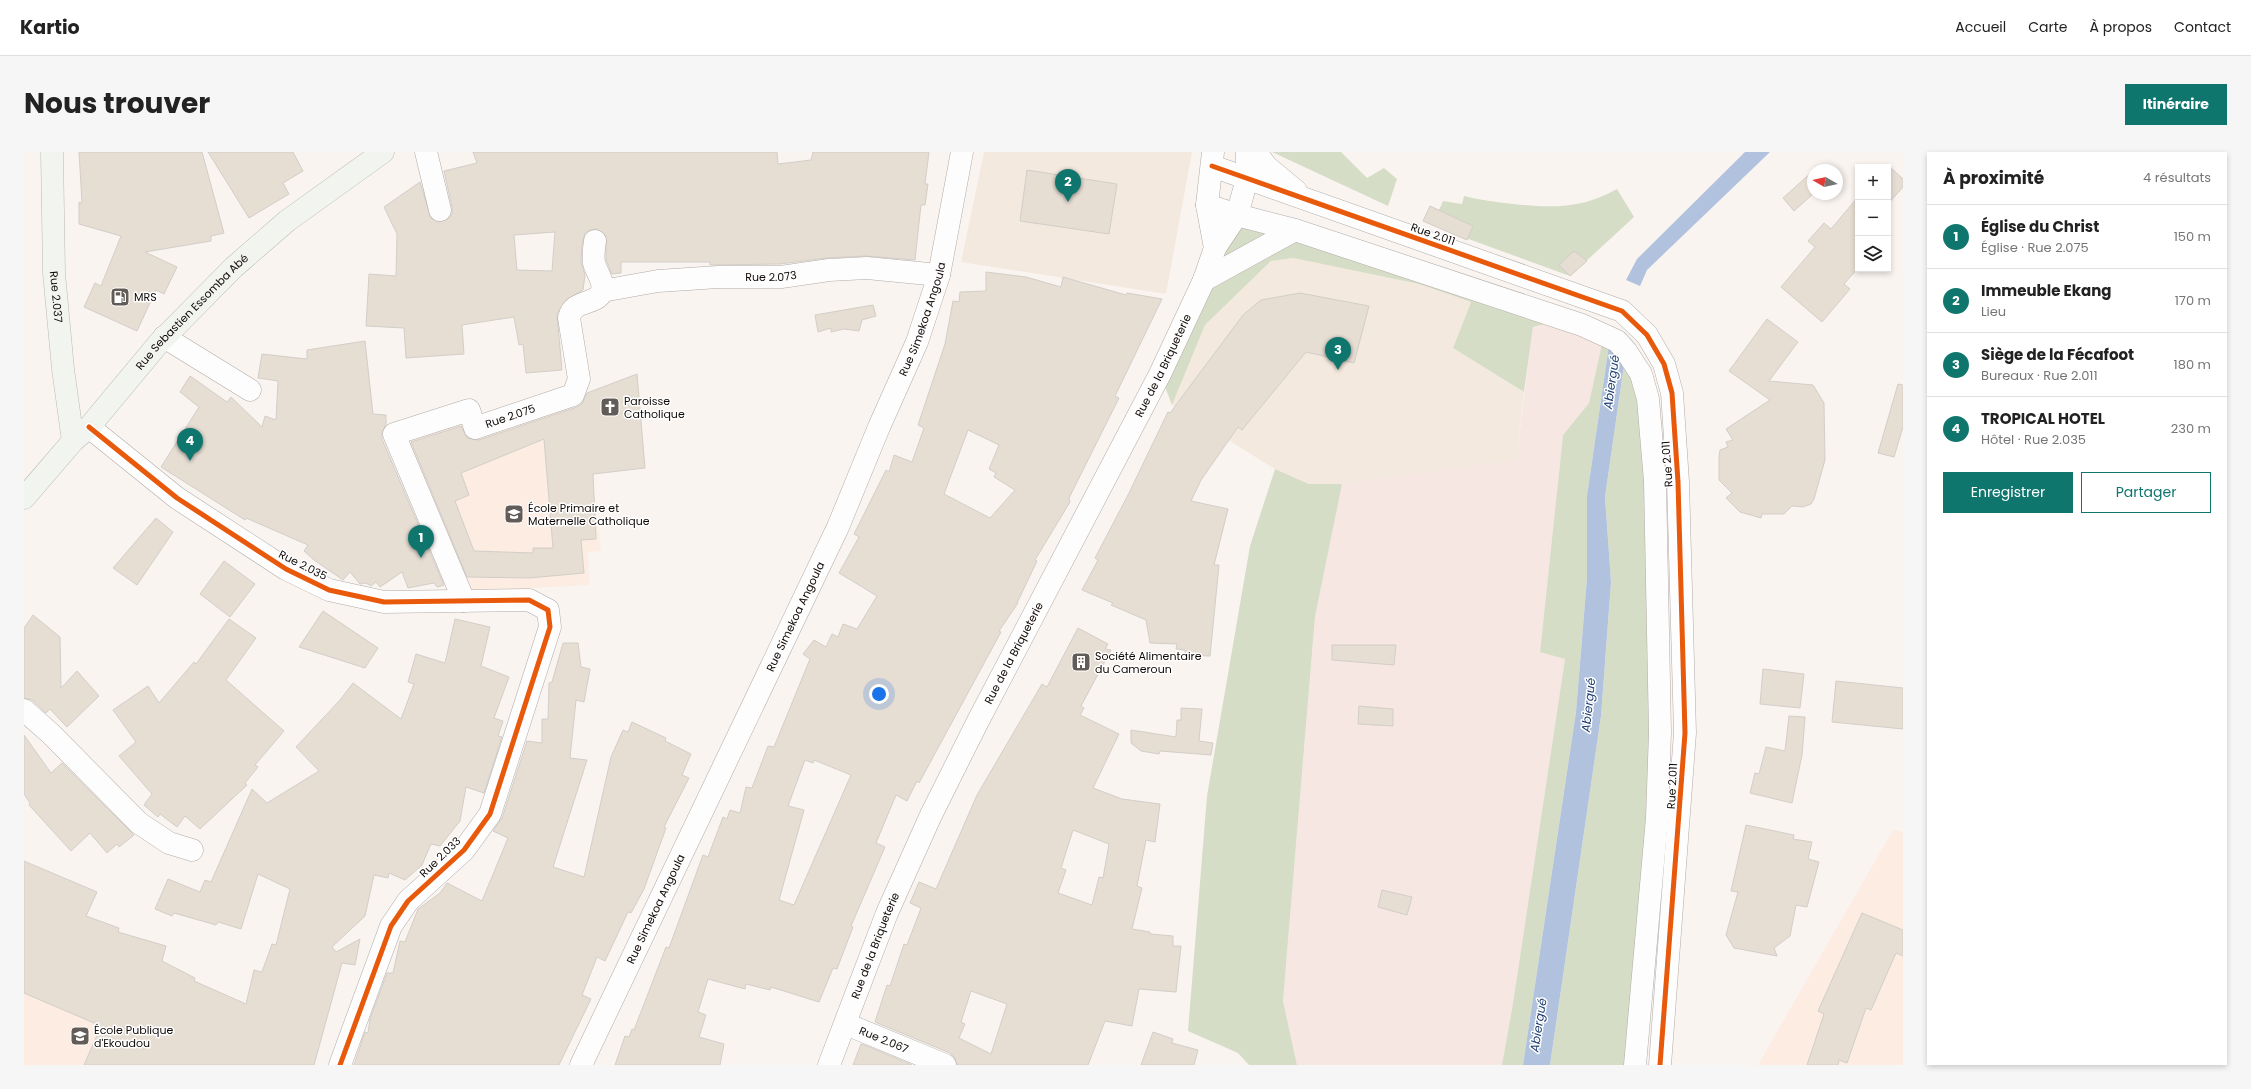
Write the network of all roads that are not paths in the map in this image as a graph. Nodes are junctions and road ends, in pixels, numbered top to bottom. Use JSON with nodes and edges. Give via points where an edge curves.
{"nodes":[{"id":1,"x":52,"y":152,"type":"edge"},
{"id":2,"x":383,"y":152,"type":"edge"},
{"id":3,"x":426,"y":152,"type":"edge"},
{"id":4,"x":962,"y":152,"type":"edge"},
{"id":5,"x":1247,"y":152,"type":"edge"},
{"id":6,"x":1256,"y":152,"type":"edge"},
{"id":7,"x":1213,"y":159,"type":"edge"},
{"id":8,"x":1247,"y":179,"type":"junction"},
{"id":9,"x":1308,"y":200,"type":"junction"},
{"id":10,"x":1207,"y":205,"type":"junction"},
{"id":11,"x":440,"y":210,"type":"dead end"},
{"id":12,"x":1237,"y":215,"type":"junction"},
{"id":13,"x":1295,"y":230,"type":"junction"},
{"id":14,"x":595,"y":241,"type":"dead end"},
{"id":15,"x":1215,"y":248,"type":"junction"},
{"id":16,"x":939,"y":275,"type":"junction"},
{"id":17,"x":1204,"y":280,"type":"junction"},
{"id":18,"x":602,"y":291,"type":"junction"},
{"id":19,"x":164,"y":337,"type":"junction"},
{"id":20,"x":250,"y":390,"type":"dead end"},
{"id":21,"x":81,"y":434,"type":"junction"},
{"id":22,"x":24,"y":498,"type":"edge"},
{"id":23,"x":464,"y":601,"type":"junction"},
{"id":24,"x":548,"y":610,"type":"joint"},
{"id":25,"x":24,"y":710,"type":"edge"},
{"id":26,"x":192,"y":850,"type":"dead end"},
{"id":27,"x":846,"y":1024,"type":"junction"},
{"id":28,"x":340,"y":1065,"type":"edge"},
{"id":29,"x":581,"y":1065,"type":"edge"},
{"id":30,"x":829,"y":1065,"type":"edge"},
{"id":31,"x":945,"y":1065,"type":"edge"},
{"id":32,"x":1635,"y":1065,"type":"edge"},
{"id":33,"x":1660,"y":1065,"type":"edge"}],
"edges":[{"from":1,"to":21,"type":"main road","name":"Rue 2.037","via":[[54,273],[63,369]]},
{"from":2,"to":19,"type":"main road","name":"Rue Sebastien Essomba Abé","via":[[287,221],[234,267]]},
{"from":3,"to":11,"type":"street"},
{"from":4,"to":16,"type":"street","name":"Rue Simekoa Angoula"},
{"from":5,"to":8,"type":"street","name":"Rue de la Briqueterie"},
{"from":6,"to":9,"type":"street","via":[[1266,166]]},
{"from":7,"to":8,"type":"street","name":"Rue 2.011"},
{"from":7,"to":10,"type":"street","name":"Rue de la Briqueterie"},
{"from":8,"to":9,"type":"street","name":"Rue 2.011"},
{"from":8,"to":12,"type":"street","name":"Rue de la Briqueterie"},
{"from":9,"to":33,"type":"street","name":"Rue 2.011","via":[[1622,311],[1647,335],[1664,364],[1672,393],[1678,482],[1685,733]]},
{"from":10,"to":12,"type":"street","name":"Rue 2.011"},
{"from":10,"to":15,"type":"street","name":"Rue de la Briqueterie"},
{"from":12,"to":13,"type":"street","name":"Rue 2.011"},
{"from":12,"to":15,"type":"street","name":"Rue de la Briqueterie"},
{"from":13,"to":17,"type":"street"},
{"from":13,"to":32,"type":"street","name":"Rue 2.011","via":[[1582,325],[1617,341],[1641,374],[1648,399],[1655,481],[1660,732],[1657,818]]},
{"from":14,"to":18,"type":"street","via":[[594,262]]},
{"from":15,"to":17,"type":"street","name":"Rue de la Briqueterie"},
{"from":16,"to":18,"type":"street","name":"Rue 2.073","via":[[867,268],[781,277],[718,277],[658,281]]},
{"from":16,"to":29,"type":"street","name":"Rue Simekoa Angoula","via":[[917,342],[838,527]]},
{"from":17,"to":27,"type":"street","name":"Rue de la Briqueterie","via":[[1160,374],[978,720],[931,815],[887,913]]},
{"from":18,"to":23,"type":"street","name":"Rue 2.075","via":[[599,297],[571,311],[579,379],[573,395],[475,428],[469,410],[394,434]]},
{"from":19,"to":20,"type":"street"},
{"from":19,"to":21,"type":"main road","name":"Rue Sebastien Essomba Abé"},
{"from":21,"to":22,"type":"main road","name":"Rue Sebastien Essomba Abé"},
{"from":21,"to":23,"type":"street","name":"Rue 2.035","via":[[286,570],[323,587],[384,602]]},
{"from":23,"to":24,"type":"street","name":"Rue 2.035","via":[[529,600]]},
{"from":24,"to":28,"type":"street","name":"Rue 2.033","via":[[550,627],[490,814],[464,850],[408,901],[391,926]]},
{"from":25,"to":26,"type":"street","via":[[139,823],[169,843]]},
{"from":27,"to":30,"type":"street","name":"Rue de la Briqueterie"},
{"from":27,"to":31,"type":"street","name":"Rue 2.067"}]}
